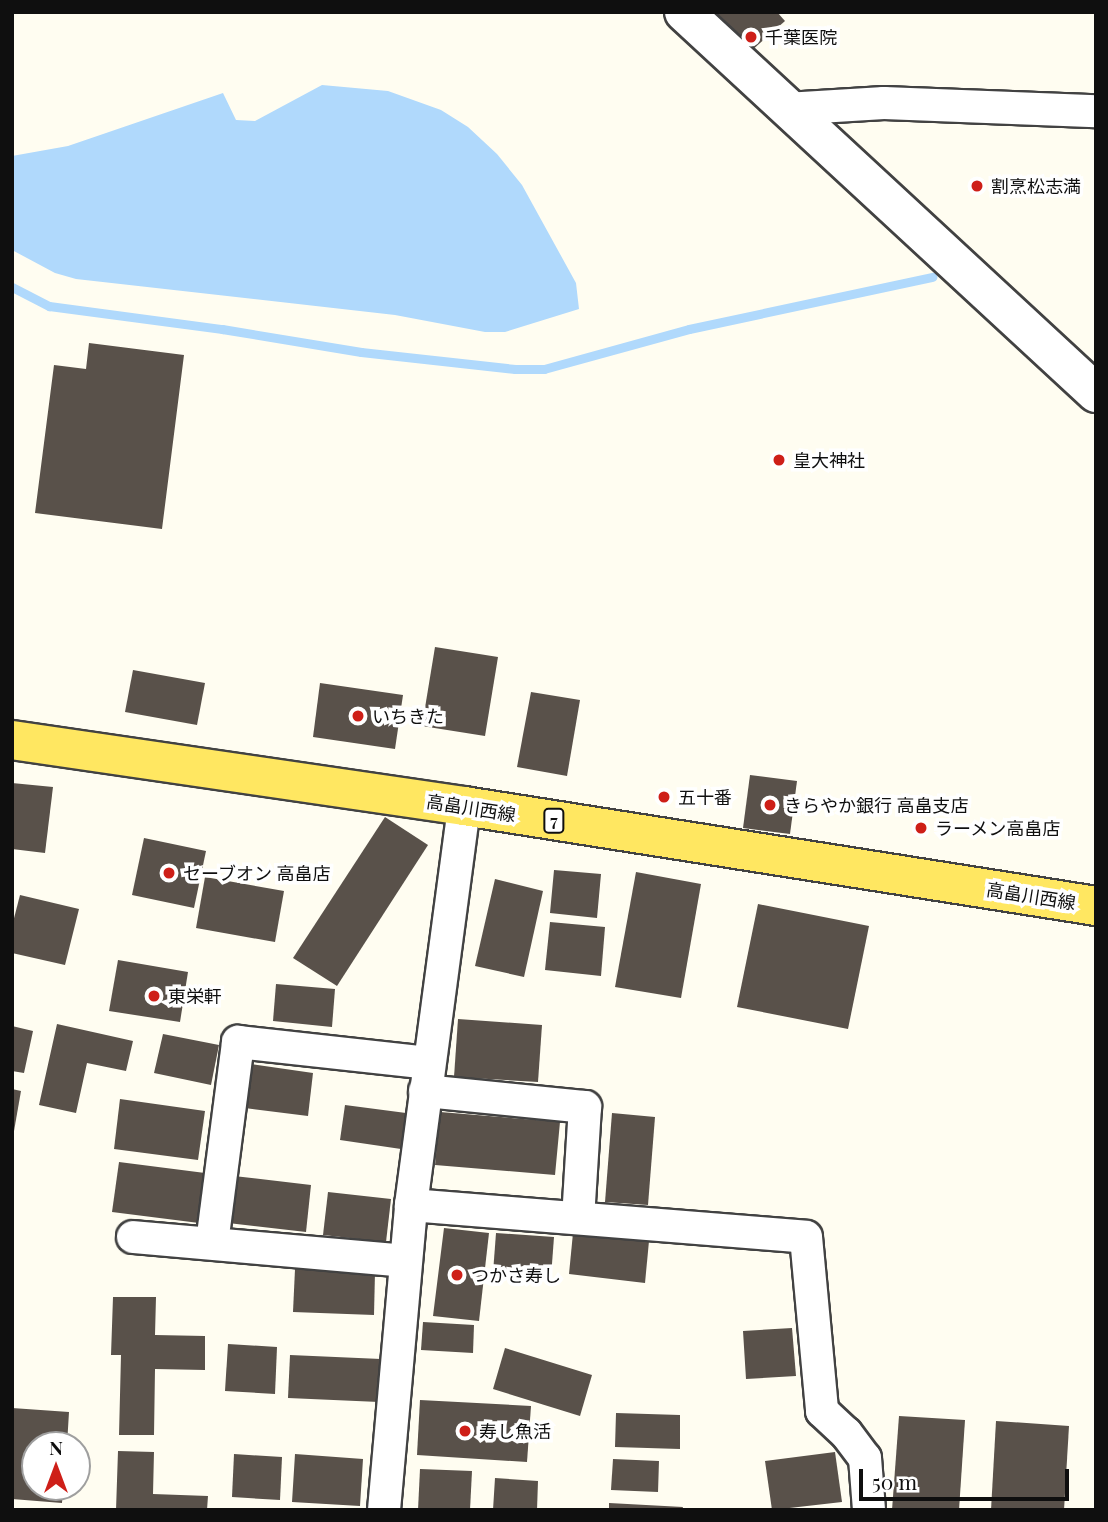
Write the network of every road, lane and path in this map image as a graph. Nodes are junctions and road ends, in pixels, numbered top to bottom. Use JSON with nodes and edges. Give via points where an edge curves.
{"nodes":[{"id":1,"x":684,"y":12,"type":"edge"},
{"id":2,"x":786,"y":109,"type":"junction"},
{"id":3,"x":1096,"y":111,"type":"edge"},
{"id":4,"x":1096,"y":393,"type":"edge"},
{"id":5,"x":12,"y":740,"type":"edge"},
{"id":6,"x":464,"y":806,"type":"junction"},
{"id":7,"x":1096,"y":906,"type":"edge"},
{"id":8,"x":426,"y":1077,"type":"junction"},
{"id":9,"x":411,"y":1205,"type":"junction"},
{"id":10,"x":578,"y":1218,"type":"junction"},
{"id":11,"x":133,"y":1237,"type":"dead end"},
{"id":12,"x":212,"y":1243,"type":"junction"},
{"id":13,"x":405,"y":1261,"type":"junction"},
{"id":14,"x":384,"y":1510,"type":"edge"},
{"id":15,"x":869,"y":1510,"type":"edge"}],
"edges":[{"from":1,"to":2,"type":"street"},
{"from":2,"to":3,"type":"street","via":[[884,103]]},
{"from":2,"to":4,"type":"street"},
{"from":5,"to":6,"type":"main road","name":"高畠川西線","number":"7"},
{"from":6,"to":7,"type":"main road","name":"高畠川西線","number":"7"},
{"from":6,"to":8,"type":"street"},
{"from":8,"to":9,"type":"street"},
{"from":8,"to":10,"type":"street","via":[[585,1107]]},
{"from":8,"to":12,"type":"street","via":[[237,1042]]},
{"from":9,"to":10,"type":"street"},
{"from":9,"to":13,"type":"street"},
{"from":10,"to":15,"type":"street","via":[[806,1237],[822,1410],[865,1458]]},
{"from":11,"to":12,"type":"street"},
{"from":12,"to":13,"type":"street"},
{"from":13,"to":14,"type":"street"}]}
